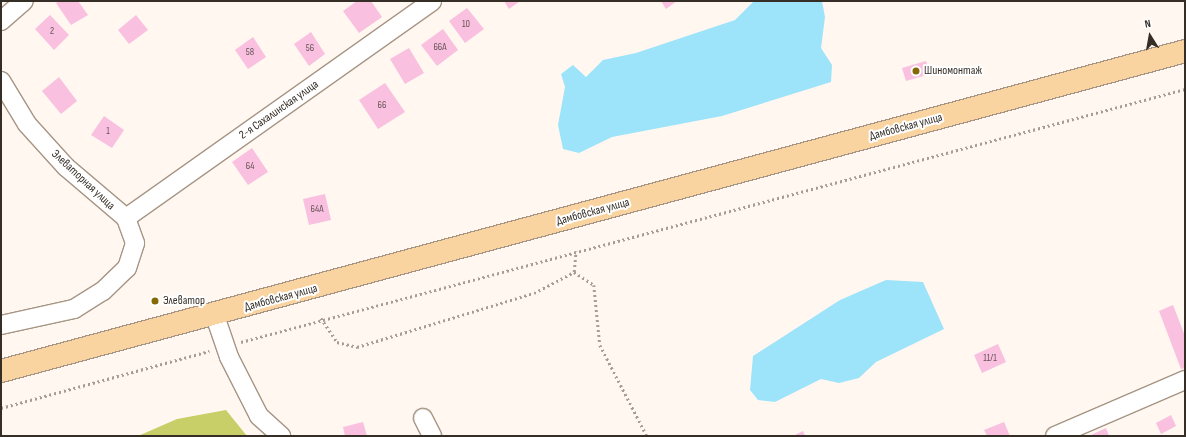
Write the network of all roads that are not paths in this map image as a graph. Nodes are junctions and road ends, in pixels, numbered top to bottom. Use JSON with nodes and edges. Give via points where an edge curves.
{"nodes":[{"id":1,"x":24,"y":1,"type":"edge"},
{"id":2,"x":432,"y":1,"type":"edge"},
{"id":3,"x":1,"y":22,"type":"edge"},
{"id":4,"x":1185,"y":51,"type":"edge"},
{"id":5,"x":1,"y":81,"type":"edge"},
{"id":6,"x":126,"y":218,"type":"junction"},
{"id":7,"x":216,"y":316,"type":"junction"},
{"id":8,"x":1,"y":325,"type":"edge"},
{"id":9,"x":1,"y":372,"type":"edge"},
{"id":10,"x":1185,"y":380,"type":"edge"},
{"id":11,"x":423,"y":418,"type":"dead end"},
{"id":12,"x":282,"y":436,"type":"edge"},
{"id":13,"x":432,"y":436,"type":"edge"},
{"id":14,"x":1055,"y":436,"type":"edge"}],
"edges":[{"from":1,"to":3,"type":"street"},
{"from":2,"to":6,"type":"street","name":"2-я Сахалинская улица"},
{"from":4,"to":7,"type":"main road","name":"Дамбовская улица"},
{"from":5,"to":6,"type":"street","name":"Элеваторная улица","via":[[27,124],[66,167]]},
{"from":6,"to":8,"type":"street","via":[[135,242],[127,268],[103,291],[74,309]]},
{"from":7,"to":9,"type":"main road","name":"Дамбовская улица"},
{"from":7,"to":12,"type":"street","via":[[225,347],[260,416]]},
{"from":10,"to":14,"type":"street"},
{"from":11,"to":13,"type":"street"}]}
